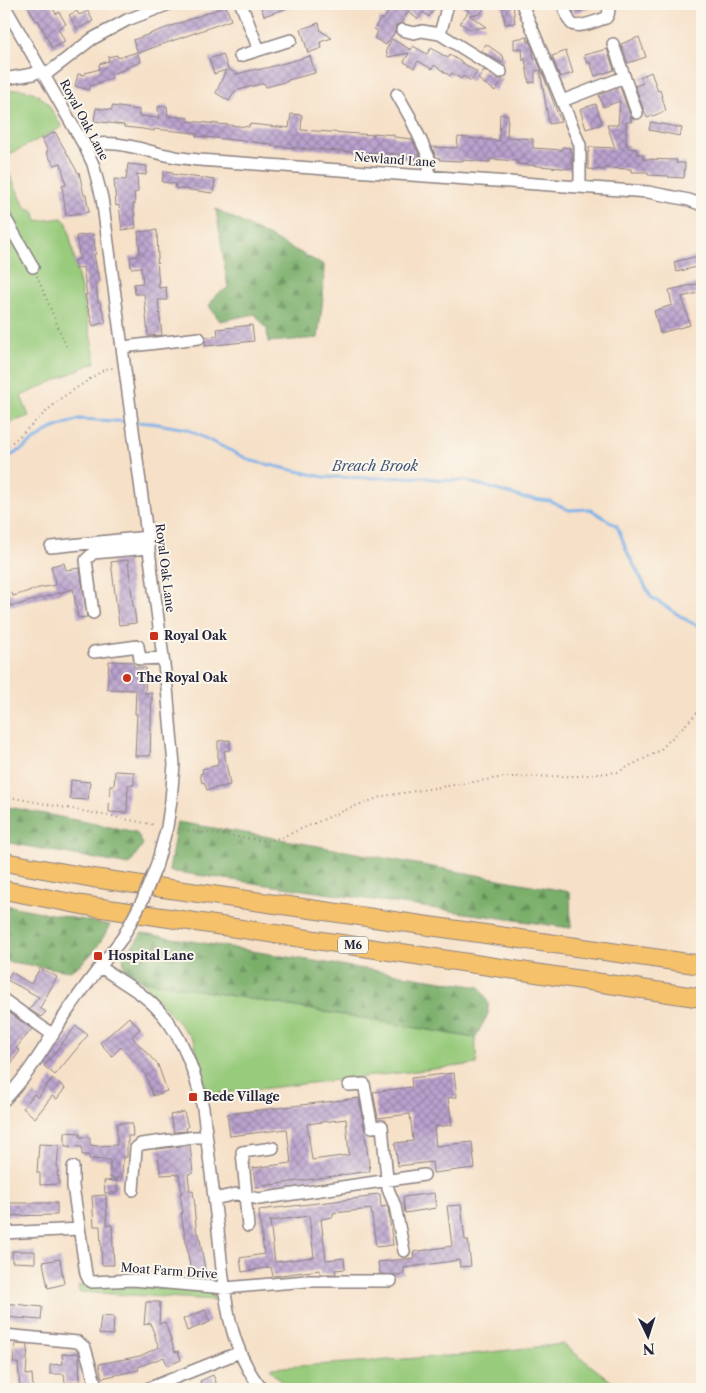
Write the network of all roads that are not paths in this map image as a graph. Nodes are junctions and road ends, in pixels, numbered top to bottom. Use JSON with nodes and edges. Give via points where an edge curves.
{"nodes":[{"id":1,"x":169,"y":4,"type":"edge"},
{"id":2,"x":242,"y":4,"type":"edge"},
{"id":3,"x":448,"y":4,"type":"edge"},
{"id":4,"x":522,"y":4,"type":"edge"},
{"id":5,"x":563,"y":4,"type":"edge"},
{"id":6,"x":607,"y":4,"type":"edge"},
{"id":7,"x":4,"y":5,"type":"edge"},
{"id":8,"x":402,"y":30,"type":"dead end"},
{"id":9,"x":440,"y":34,"type":"junction"},
{"id":10,"x":291,"y":40,"type":"dead end"},
{"id":11,"x":613,"y":44,"type":"dead end"},
{"id":12,"x":259,"y":50,"type":"junction"},
{"id":13,"x":240,"y":56,"type":"dead end"},
{"id":14,"x":501,"y":72,"type":"dead end"},
{"id":15,"x":42,"y":73,"type":"junction"},
{"id":16,"x":624,"y":77,"type":"junction"},
{"id":17,"x":4,"y":78,"type":"edge"},
{"id":18,"x":397,"y":94,"type":"dead end"},
{"id":19,"x":562,"y":101,"type":"junction"},
{"id":20,"x":637,"y":113,"type":"dead end"},
{"id":21,"x":85,"y":147,"type":"junction"},
{"id":22,"x":429,"y":176,"type":"junction"},
{"id":23,"x":580,"y":187,"type":"junction"},
{"id":24,"x":702,"y":206,"type":"edge"},
{"id":25,"x":4,"y":216,"type":"edge"},
{"id":26,"x":33,"y":267,"type":"road end"},
{"id":27,"x":199,"y":338,"type":"dead end"},
{"id":28,"x":123,"y":347,"type":"junction"},
{"id":29,"x":148,"y":542,"type":"junction"},
{"id":30,"x":51,"y":548,"type":"dead end"},
{"id":31,"x":92,"y":613,"type":"dead end"},
{"id":32,"x":94,"y":652,"type":"dead end"},
{"id":33,"x":163,"y":658,"type":"junction"},
{"id":34,"x":4,"y":862,"type":"edge"},
{"id":35,"x":4,"y":890,"type":"edge"},
{"id":36,"x":702,"y":965,"type":"edge"},
{"id":37,"x":101,"y":967,"type":"junction"},
{"id":38,"x":702,"y":998,"type":"edge"},
{"id":39,"x":4,"y":1000,"type":"edge"},
{"id":40,"x":53,"y":1035,"type":"junction"},
{"id":41,"x":349,"y":1085,"type":"dead end"},
{"id":42,"x":4,"y":1100,"type":"edge"},
{"id":43,"x":206,"y":1137,"type":"junction"},
{"id":44,"x":273,"y":1148,"type":"dead end"},
{"id":45,"x":73,"y":1167,"type":"dead end"},
{"id":46,"x":424,"y":1175,"type":"dead end"},
{"id":47,"x":388,"y":1180,"type":"junction"},
{"id":48,"x":133,"y":1190,"type":"dead end"},
{"id":49,"x":244,"y":1196,"type":"junction"},
{"id":50,"x":214,"y":1199,"type":"junction"},
{"id":51,"x":248,"y":1226,"type":"dead end"},
{"id":52,"x":79,"y":1229,"type":"junction"},
{"id":53,"x":4,"y":1233,"type":"edge"},
{"id":54,"x":404,"y":1251,"type":"dead end"},
{"id":55,"x":391,"y":1281,"type":"dead end"},
{"id":56,"x":225,"y":1288,"type":"junction"},
{"id":57,"x":4,"y":1335,"type":"edge"},
{"id":58,"x":240,"y":1352,"type":"junction"},
{"id":59,"x":256,"y":1387,"type":"edge"},
{"id":60,"x":96,"y":1389,"type":"edge"},
{"id":61,"x":147,"y":1389,"type":"edge"}],
"edges":[{"from":1,"to":15,"type":"street","via":[[92,39]]},
{"from":2,"to":12,"type":"street"},
{"from":3,"to":9,"type":"street"},
{"from":4,"to":19,"type":"street"},
{"from":5,"to":6,"type":"street","via":[[570,22],[579,26],[606,18]]},
{"from":7,"to":15,"type":"street","name":"Royal Oak Lane"},
{"from":8,"to":9,"type":"street"},
{"from":9,"to":14,"type":"street"},
{"from":10,"to":12,"type":"street"},
{"from":11,"to":16,"type":"street"},
{"from":12,"to":13,"type":"street"},
{"from":15,"to":17,"type":"street"},
{"from":15,"to":21,"type":"street","name":"Royal Oak Lane"},
{"from":16,"to":19,"type":"street"},
{"from":16,"to":20,"type":"street"},
{"from":18,"to":22,"type":"street","via":[[429,158]]},
{"from":19,"to":23,"type":"street","via":[[580,145]]},
{"from":21,"to":22,"type":"street","name":"Newland Lane","via":[[116,144],[199,160]]},
{"from":21,"to":28,"type":"street","name":"Royal Oak Lane","via":[[102,198]]},
{"from":22,"to":23,"type":"street","name":"Newland Lane"},
{"from":23,"to":24,"type":"street","name":"Newland Lane","via":[[648,192],[689,200]]},
{"from":25,"to":26,"type":"street"},
{"from":27,"to":28,"type":"street"},
{"from":28,"to":29,"type":"street","name":"Royal Oak Lane"},
{"from":29,"to":30,"type":"street"},
{"from":29,"to":31,"type":"street","via":[[93,553],[86,560]]},
{"from":29,"to":33,"type":"street","name":"Royal Oak Lane"},
{"from":32,"to":33,"type":"street","via":[[138,646],[140,659]]},
{"from":33,"to":37,"type":"street","name":"Royal Oak Lane","bridge":true,"via":[[174,764],[167,827],[143,899]]},
{"from":34,"to":36,"type":"highway","via":[[92,878]]},
{"from":35,"to":38,"type":"highway","number":"M6","via":[[82,905]]},
{"from":37,"to":40,"type":"street","name":"Royal Oak Lane"},
{"from":37,"to":43,"type":"street","via":[[158,1010],[184,1047],[198,1086]]},
{"from":39,"to":40,"type":"street"},
{"from":40,"to":42,"type":"street","name":"Royal Oak Lane","via":[[30,1070]]},
{"from":41,"to":47,"type":"street","via":[[364,1084],[372,1127],[382,1126]]},
{"from":43,"to":48,"type":"street","via":[[141,1144],[136,1148]]},
{"from":43,"to":50,"type":"street"},
{"from":44,"to":49,"type":"street","via":[[242,1152]]},
{"from":45,"to":52,"type":"street"},
{"from":46,"to":47,"type":"street"},
{"from":47,"to":49,"type":"street","via":[[259,1199]]},
{"from":47,"to":54,"type":"street"},
{"from":49,"to":50,"type":"street","via":[[236,1194]]},
{"from":49,"to":51,"type":"street"},
{"from":50,"to":56,"type":"street"},
{"from":52,"to":53,"type":"street"},
{"from":52,"to":56,"type":"street","name":"Moat Farm Drive","via":[[86,1274],[92,1282],[133,1280]]},
{"from":55,"to":56,"type":"street","via":[[307,1281]]},
{"from":56,"to":58,"type":"street"},
{"from":57,"to":60,"type":"street","via":[[78,1342],[89,1357]]},
{"from":58,"to":59,"type":"street"},
{"from":58,"to":61,"type":"street"}]}
